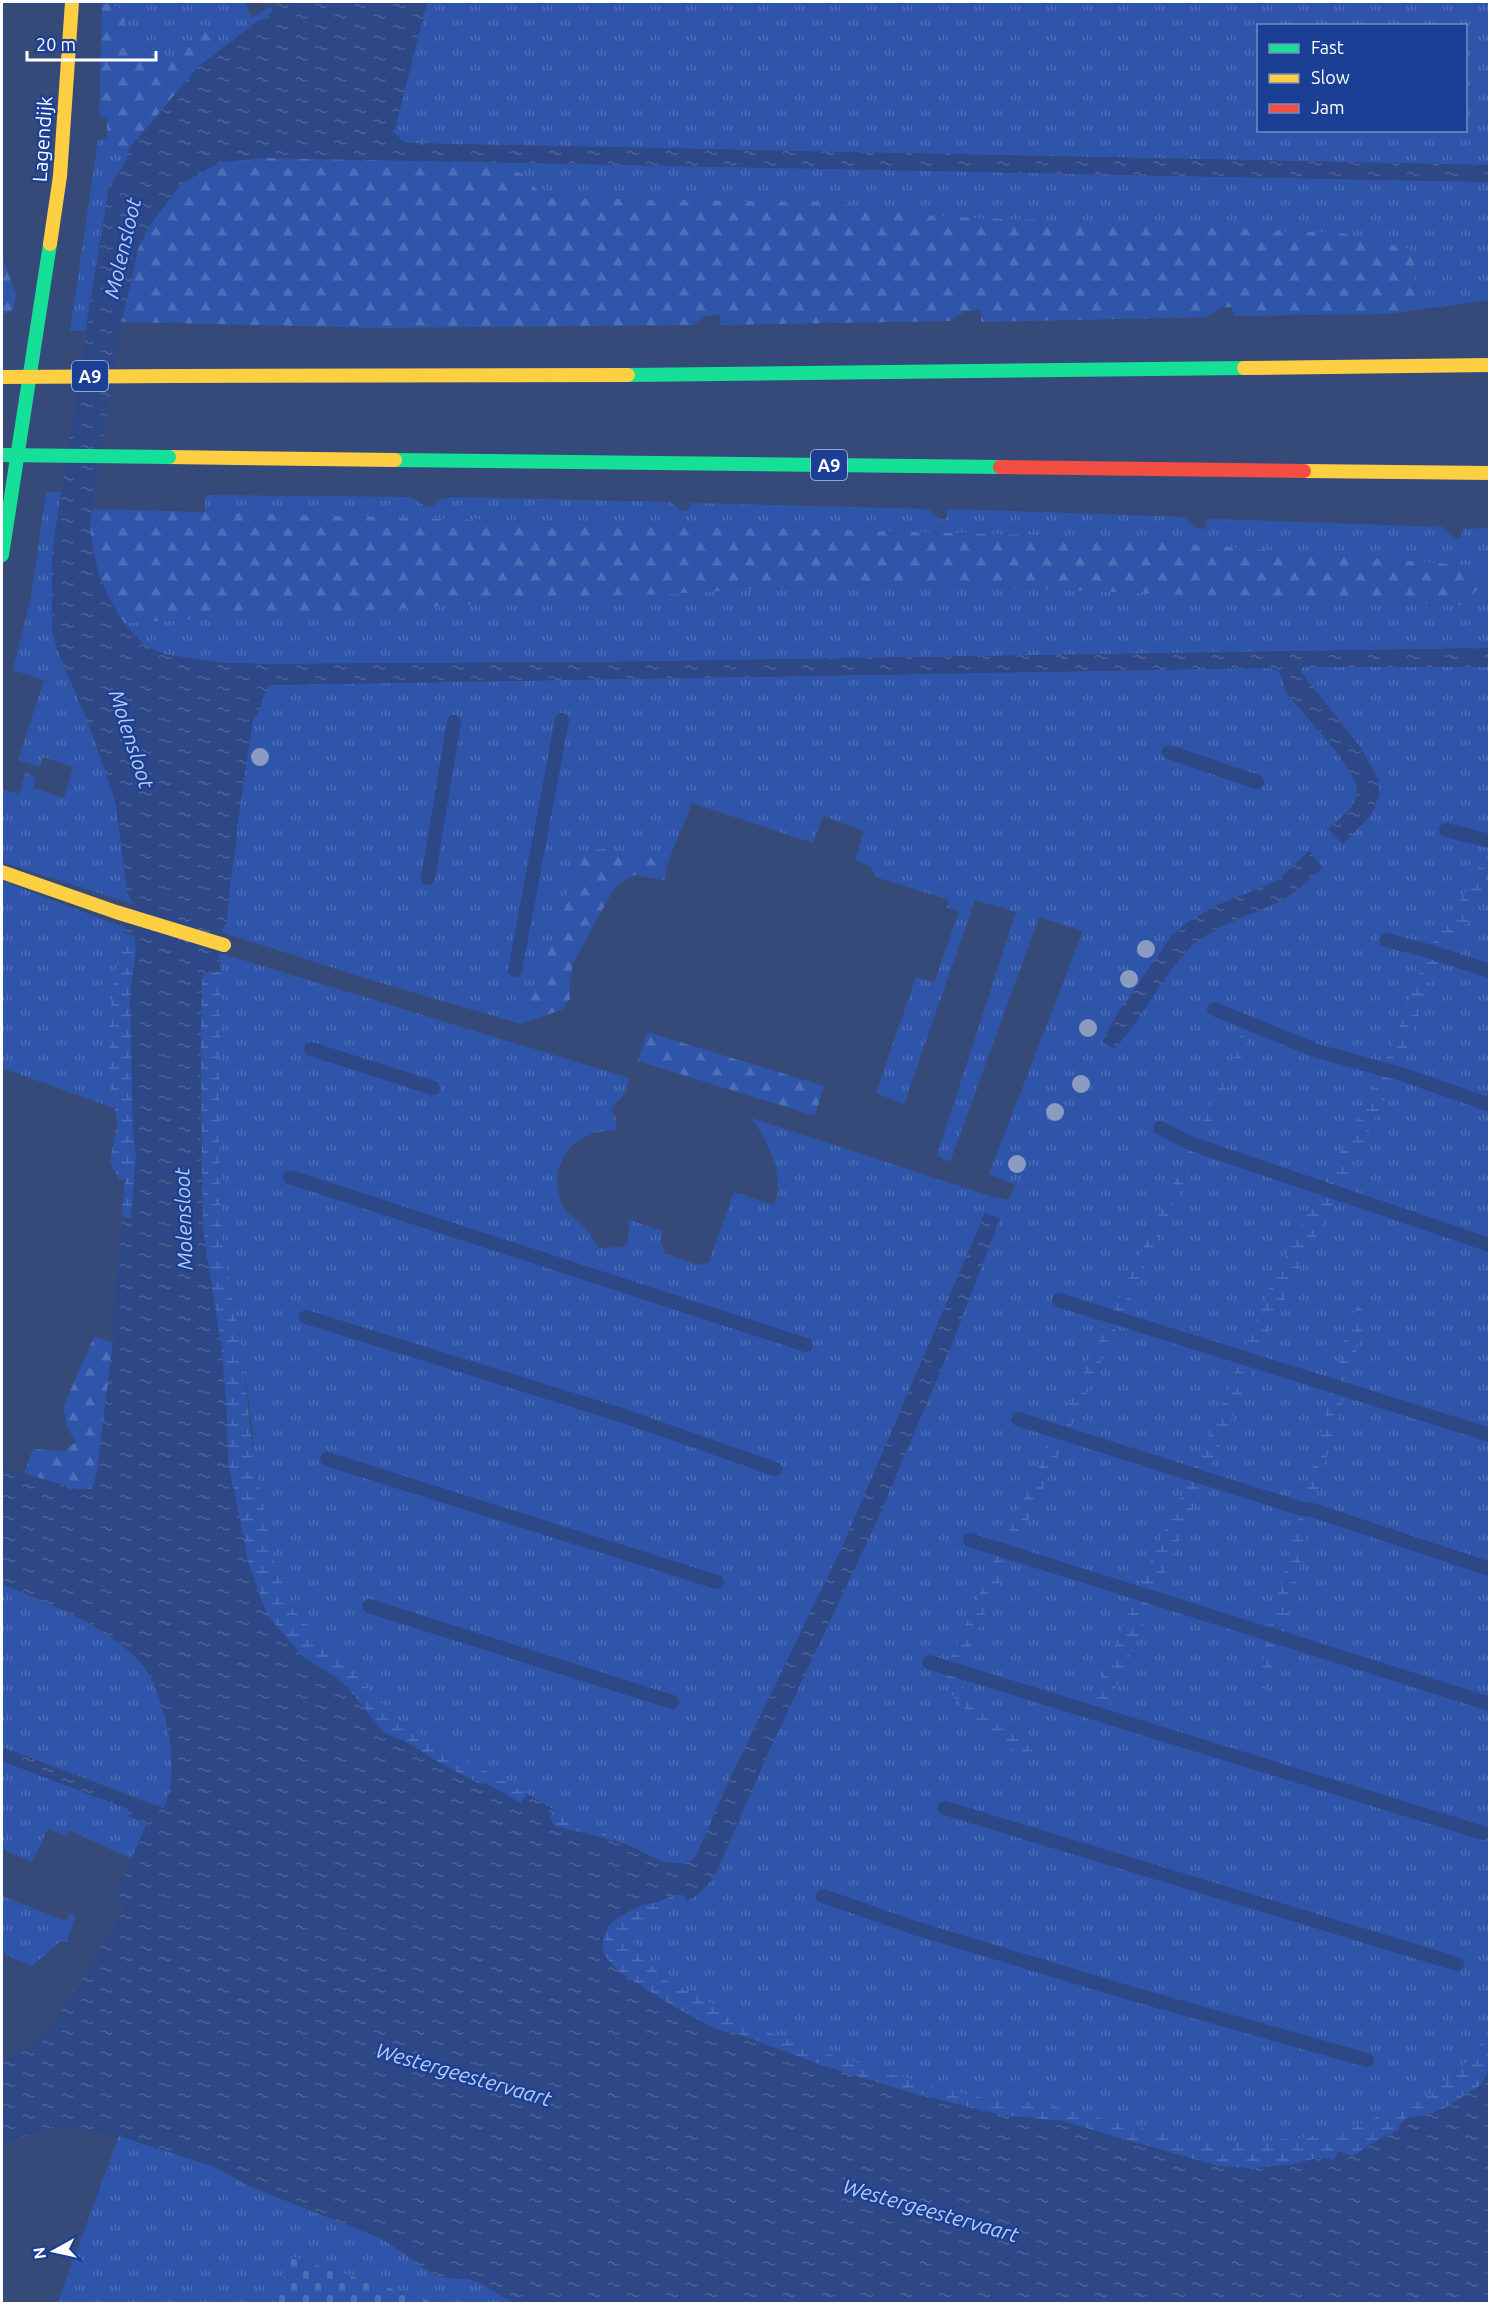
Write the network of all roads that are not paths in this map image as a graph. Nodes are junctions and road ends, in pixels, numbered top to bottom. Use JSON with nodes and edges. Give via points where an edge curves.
{"nodes":[{"id":1,"x":72,"y":2,"type":"edge"},
{"id":2,"x":1490,"y":365,"type":"edge"},
{"id":3,"x":2,"y":377,"type":"edge"},
{"id":4,"x":2,"y":455,"type":"edge"},
{"id":5,"x":1490,"y":473,"type":"edge"},
{"id":6,"x":2,"y":555,"type":"edge"},
{"id":7,"x":2,"y":872,"type":"edge"},
{"id":8,"x":225,"y":945,"type":"dead end"}],
"edges":[{"from":1,"to":6,"type":"main road","name":"Lagendijk","via":[[60,176]]},
{"from":2,"to":3,"type":"main road","number":"A9","bridge":true,"via":[[836,374]]},
{"from":4,"to":5,"type":"main road","number":"A9","bridge":true},
{"from":7,"to":8,"type":"main road"}]}
